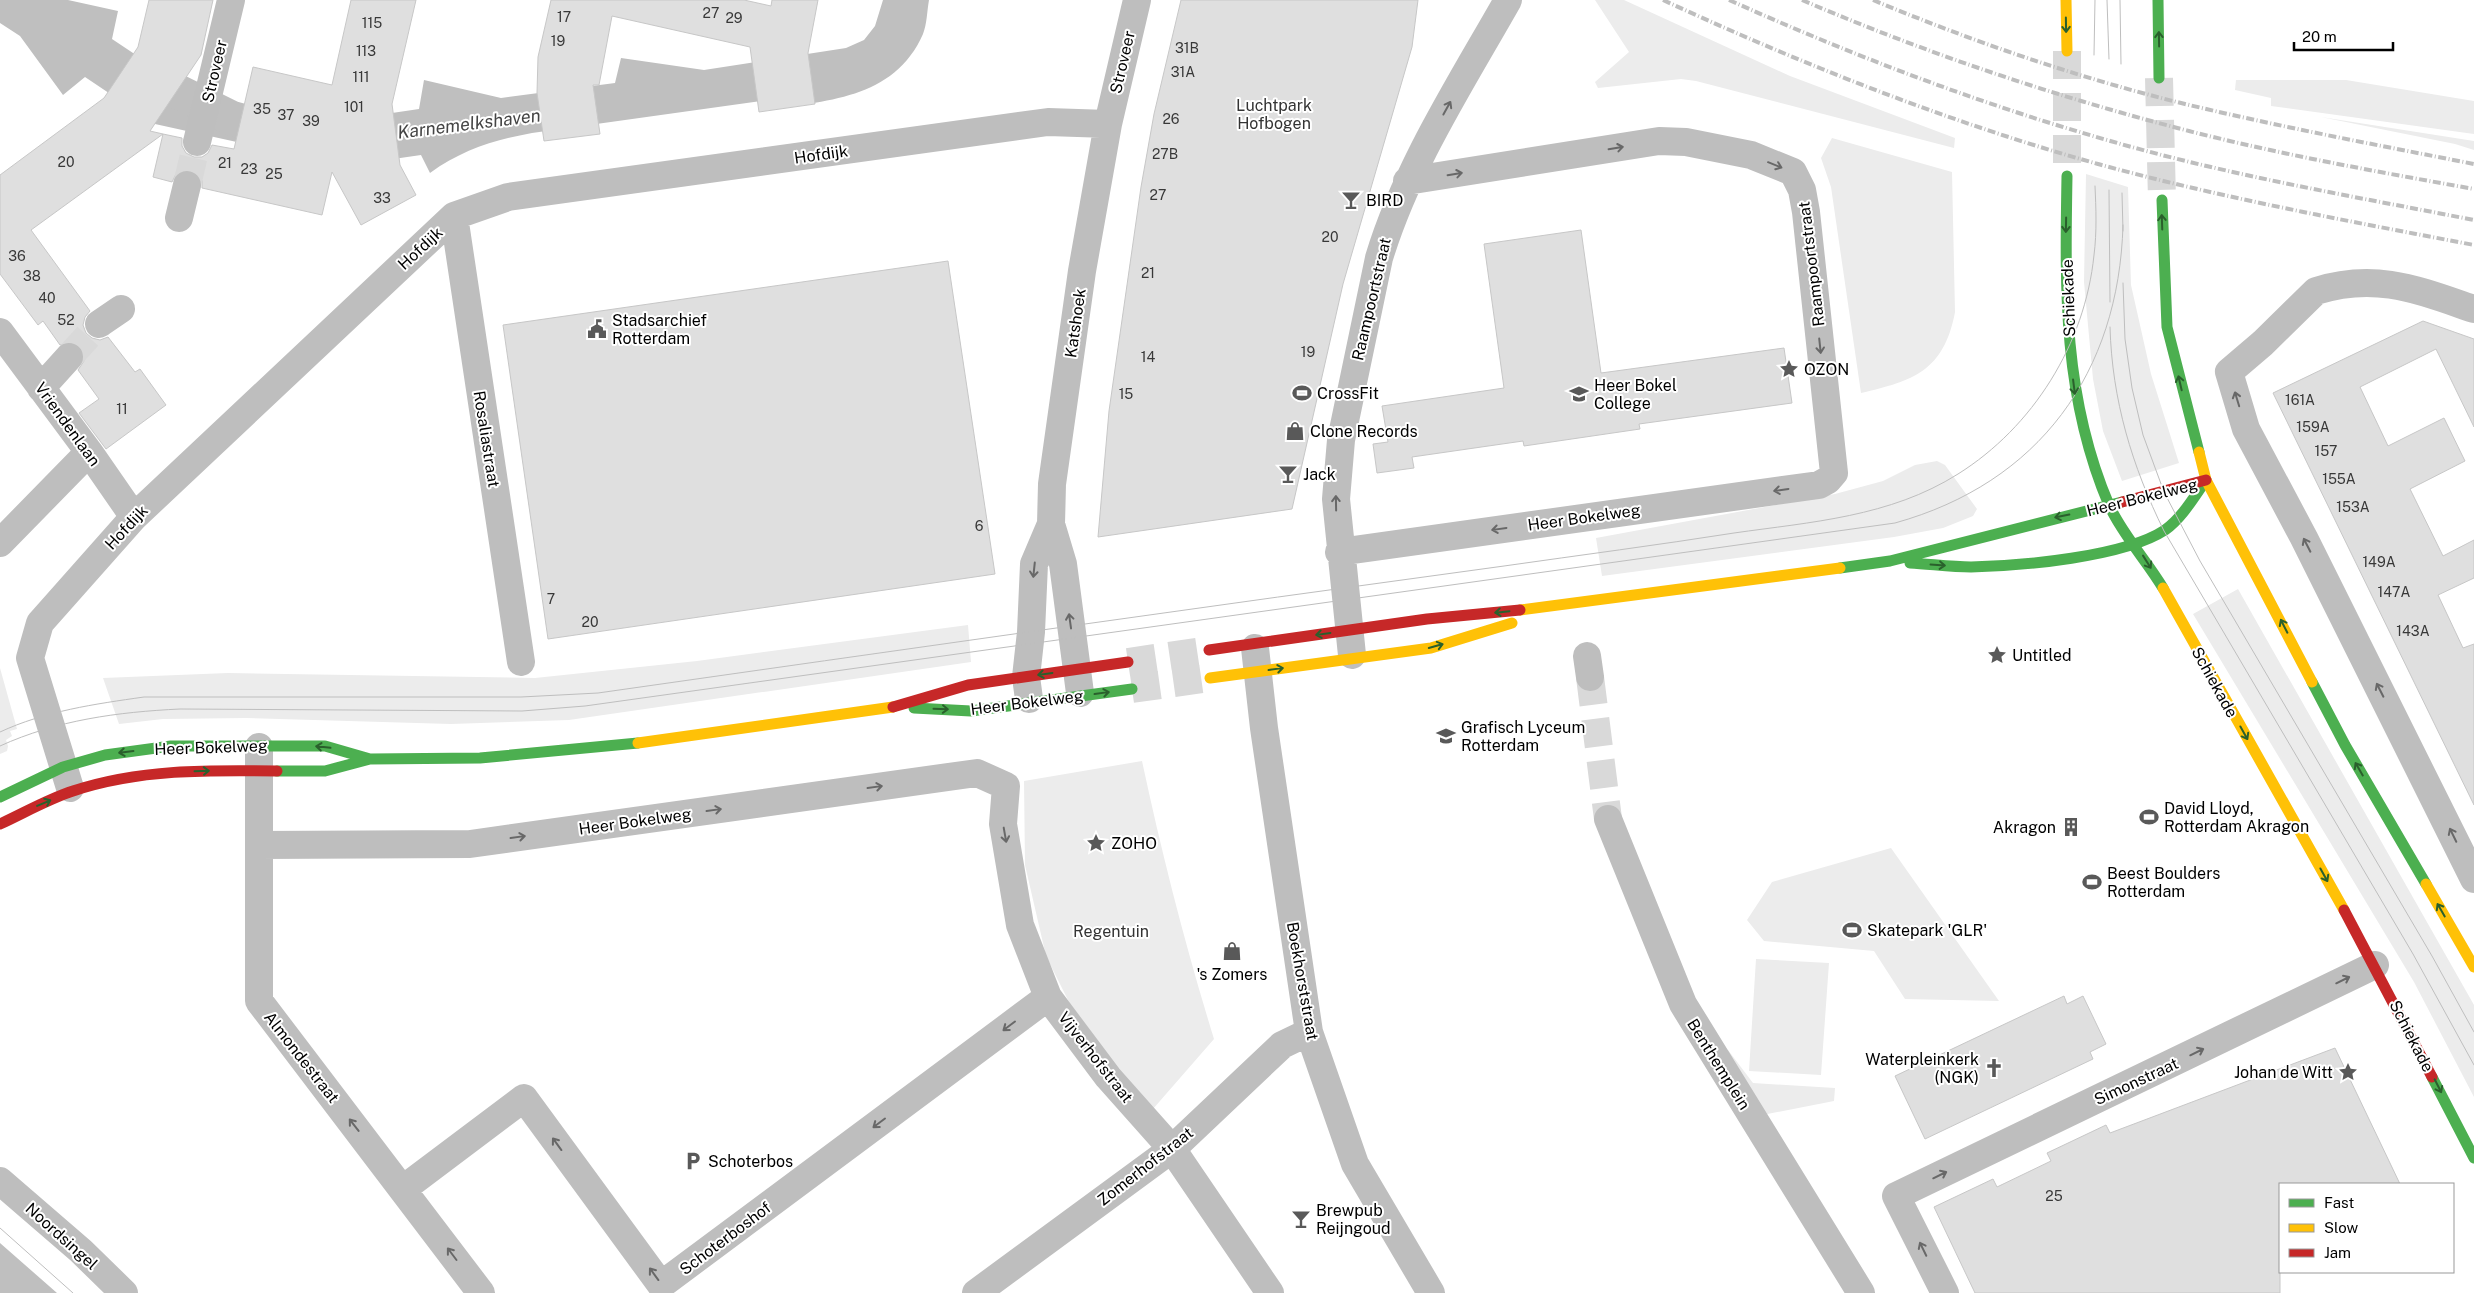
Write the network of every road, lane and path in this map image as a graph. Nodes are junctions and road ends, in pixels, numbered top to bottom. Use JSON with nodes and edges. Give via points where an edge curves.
{"nodes":[{"id":1,"x":231,"y":0,"type":"edge"},
{"id":2,"x":1137,"y":0,"type":"edge"},
{"id":3,"x":1508,"y":0,"type":"edge"},
{"id":4,"x":2066,"y":0,"type":"edge"},
{"id":5,"x":2158,"y":0,"type":"edge"},
{"id":6,"x":2067,"y":51,"type":"tunnel mouth"},
{"id":7,"x":2159,"y":78,"type":"tunnel mouth"},
{"id":8,"x":1108,"y":124,"type":"junction"},
{"id":9,"x":197,"y":142,"type":"tunnel mouth"},
{"id":10,"x":2067,"y":176,"type":"tunnel mouth"},
{"id":11,"x":1407,"y":181,"type":"junction"},
{"id":12,"x":187,"y":185,"type":"tunnel mouth"},
{"id":13,"x":2162,"y":200,"type":"tunnel mouth"},
{"id":14,"x":454,"y":216,"type":"junction"},
{"id":15,"x":179,"y":218,"type":"dead end"},
{"id":16,"x":2474,"y":309,"type":"edge"},
{"id":17,"x":0,"y":332,"type":"edge"},
{"id":18,"x":69,"y":357,"type":"tunnel mouth"},
{"id":19,"x":41,"y":388,"type":"junction"},
{"id":20,"x":89,"y":452,"type":"junction"},
{"id":21,"x":1828,"y":480,"type":"joint"},
{"id":22,"x":2206,"y":480,"type":"junction"},
{"id":23,"x":2110,"y":507,"type":"junction"},
{"id":24,"x":134,"y":517,"type":"junction"},
{"id":25,"x":1051,"y":524,"type":"junction"},
{"id":26,"x":0,"y":542,"type":"edge"},
{"id":27,"x":2135,"y":543,"type":"junction"},
{"id":28,"x":1339,"y":552,"type":"junction"},
{"id":29,"x":1890,"y":561,"type":"junction"},
{"id":30,"x":1568,"y":605,"type":"junction"},
{"id":31,"x":1348,"y":631,"type":"junction"},
{"id":32,"x":1254,"y":644,"type":"junction"},
{"id":33,"x":1209,"y":650,"type":"tunnel mouth"},
{"id":34,"x":1352,"y":659,"type":"junction"},
{"id":35,"x":521,"y":662,"type":"dead end"},
{"id":36,"x":1128,"y":662,"type":"tunnel mouth"},
{"id":37,"x":1257,"y":671,"type":"junction"},
{"id":38,"x":1210,"y":678,"type":"tunnel mouth"},
{"id":39,"x":1079,"y":683,"type":"junction"},
{"id":40,"x":1132,"y":689,"type":"tunnel mouth"},
{"id":41,"x":1028,"y":690,"type":"junction"},
{"id":42,"x":892,"y":707,"type":"junction"},
{"id":43,"x":259,"y":758,"type":"junction"},
{"id":44,"x":370,"y":759,"type":"junction"},
{"id":45,"x":67,"y":779,"type":"junction"},
{"id":46,"x":1006,"y":786,"type":"joint"},
{"id":47,"x":0,"y":797,"type":"edge"},
{"id":48,"x":1608,"y":818,"type":"tunnel mouth"},
{"id":49,"x":0,"y":824,"type":"edge"},
{"id":50,"x":259,"y":845,"type":"junction"},
{"id":51,"x":2474,"y":879,"type":"edge"},
{"id":52,"x":2375,"y":965,"type":"junction"},
{"id":53,"x":2474,"y":967,"type":"edge"},
{"id":54,"x":1048,"y":996,"type":"junction"},
{"id":55,"x":1309,"y":1032,"type":"junction"},
{"id":56,"x":1172,"y":1149,"type":"junction"},
{"id":57,"x":2474,"y":1158,"type":"edge"},
{"id":58,"x":0,"y":1181,"type":"edge"},
{"id":59,"x":403,"y":1189,"type":"junction"},
{"id":60,"x":124,"y":1293,"type":"edge"},
{"id":61,"x":481,"y":1293,"type":"edge"},
{"id":62,"x":976,"y":1293,"type":"edge"},
{"id":63,"x":1270,"y":1293,"type":"edge"},
{"id":64,"x":1431,"y":1293,"type":"edge"},
{"id":65,"x":1861,"y":1293,"type":"edge"},
{"id":66,"x":1944,"y":1293,"type":"edge"}],
"edges":[{"from":1,"to":9,"type":"street","name":"Stroveer"},
{"from":2,"to":8,"type":"street","name":"Stroveer"},
{"from":11,"to":3,"type":"street","name":"Raampoortstraat","one_way":true},
{"from":4,"to":6,"type":"street","one_way":true},
{"from":7,"to":5,"type":"street","one_way":true},
{"from":8,"to":14,"type":"street","name":"Hofdijk","via":[[1048,122],[508,198]]},
{"from":8,"to":25,"type":"street","name":"Katshoek","via":[[1082,271],[1052,484]]},
{"from":10,"to":23,"type":"street","name":"Schiekade","one_way":true,"via":[[2065,288],[2075,394],[2086,444]]},
{"from":11,"to":21,"type":"street","name":"Raampoortstraat","one_way":true,"via":[[1659,141],[1686,142],[1751,155],[1793,172],[1802,190],[1806,212],[1834,473]]},
{"from":28,"to":11,"type":"street","name":"Raampoortstraat","one_way":true,"via":[[1336,499],[1341,440],[1379,258]]},
{"from":12,"to":15,"type":"street"},
{"from":22,"to":13,"type":"street","one_way":true,"via":[[2166,327]]},
{"from":14,"to":24,"type":"street","name":"Hofdijk"},
{"from":14,"to":35,"type":"street","name":"Rosaliastraat"},
{"from":51,"to":16,"type":"street","one_way":true,"via":[[2246,429],[2229,372],[2316,291],[2326,287],[2376,282],[2393,284]]},
{"from":17,"to":19,"type":"street","name":"Vriendenlaan"},
{"from":18,"to":19,"type":"street"},
{"from":19,"to":20,"type":"street","name":"Vriendenlaan"},
{"from":20,"to":24,"type":"street","name":"Vriendenlaan"},
{"from":20,"to":26,"type":"street"},
{"from":21,"to":28,"type":"street","name":"Heer Bokelweg","one_way":true,"via":[[1819,485]]},
{"from":22,"to":23,"type":"street","name":"Heer Bokelweg"},
{"from":22,"to":27,"type":"street","name":"Heer Bokelweg","via":[[2164,531]]},
{"from":53,"to":22,"type":"street","one_way":true,"via":[[2345,745]]},
{"from":23,"to":27,"type":"street","name":"Schiekade"},
{"from":23,"to":29,"type":"street","name":"Heer Bokelweg","one_way":true,"via":[[2044,520]]},
{"from":24,"to":45,"type":"street","name":"Hofdijk","via":[[40,623],[30,658]]},
{"from":39,"to":25,"type":"street","name":"Katshoek","one_way":true,"via":[[1063,564]]},
{"from":25,"to":41,"type":"street","name":"Katshoek","one_way":true,"via":[[1034,564]]},
{"from":29,"to":27,"type":"street","name":"Heer Bokelweg","one_way":true,"via":[[1970,567],[2070,557]]},
{"from":27,"to":52,"type":"street","name":"Schiekade","one_way":true},
{"from":28,"to":31,"type":"street","name":"Raampoortstraat"},
{"from":29,"to":30,"type":"street","name":"Heer Bokelweg"},
{"from":30,"to":31,"type":"street","name":"Heer Bokelweg","one_way":true,"via":[[1427,619]]},
{"from":34,"to":30,"type":"street","name":"Heer Bokelweg","one_way":true,"via":[[1431,648]]},
{"from":31,"to":32,"type":"street","name":"Heer Bokelweg","one_way":true},
{"from":31,"to":34,"type":"street","name":"Raampoortstraat"},
{"from":32,"to":33,"type":"street","name":"Heer Bokelweg"},
{"from":32,"to":37,"type":"street","name":"Boekhorststraat"},
{"from":37,"to":34,"type":"street","name":"Heer Bokelweg","one_way":true},
{"from":36,"to":39,"type":"street","name":"Heer Bokelweg"},
{"from":37,"to":38,"type":"street","name":"Heer Bokelweg"},
{"from":37,"to":55,"type":"street","name":"Boekhorststraat"},
{"from":39,"to":40,"type":"street","name":"Heer Bokelweg","one_way":true},
{"from":39,"to":41,"type":"street","name":"Heer Bokelweg","one_way":true},
{"from":39,"to":41,"type":"street","name":"Heer Bokelweg"},
{"from":41,"to":42,"type":"street","name":"Heer Bokelweg","via":[[968,685]]},
{"from":42,"to":41,"type":"street","name":"Heer Bokelweg","one_way":true,"via":[[971,711]]},
{"from":42,"to":44,"type":"street","name":"Heer Bokelweg","via":[[616,746],[480,758]]},
{"from":43,"to":44,"type":"street","name":"Heer Bokelweg","via":[[324,771]]},
{"from":44,"to":43,"type":"street","name":"Heer Bokelweg","one_way":true,"via":[[325,746]]},
{"from":45,"to":43,"type":"street","name":"Heer Bokelweg","one_way":true,"via":[[154,772]]},
{"from":43,"to":45,"type":"street","name":"Heer Bokelweg","one_way":true,"via":[[171,746],[105,754]]},
{"from":43,"to":50,"type":"street","name":"Almondestraat"},
{"from":45,"to":47,"type":"street","name":"Heer Bokelweg"},
{"from":49,"to":45,"type":"street","name":"Heer Bokelweg","one_way":true},
{"from":50,"to":46,"type":"street","name":"Heer Bokelweg","one_way":true,"via":[[470,844],[977,773]]},
{"from":46,"to":54,"type":"street","name":"Vijverhofstraat","one_way":true,"via":[[1003,824],[1020,925]]},
{"from":48,"to":65,"type":"street","name":"Benthemplein","via":[[1683,1004]]},
{"from":59,"to":50,"type":"street","name":"Almondestraat","one_way":true,"via":[[259,1001]]},
{"from":52,"to":57,"type":"street","name":"Schiekade","one_way":true},
{"from":66,"to":52,"type":"street","name":"Simonstraat","one_way":true,"via":[[1896,1196]]},
{"from":54,"to":56,"type":"street","name":"Vijverhofstraat","via":[[1108,1077]]},
{"from":54,"to":59,"type":"street","name":"Schoterboshof","one_way":true,"via":[[662,1285],[524,1098]]},
{"from":55,"to":56,"type":"street","name":"Zomerhofstraat","via":[[1282,1045]]},
{"from":55,"to":64,"type":"street","name":"Boekhorststraat","via":[[1355,1164]]},
{"from":56,"to":62,"type":"street","name":"Zomerhofstraat"},
{"from":56,"to":63,"type":"street","name":"Vijverhofstraat"},
{"from":58,"to":60,"type":"street","name":"Noordsingel"},
{"from":61,"to":59,"type":"street","name":"Almondestraat","one_way":true}]}
